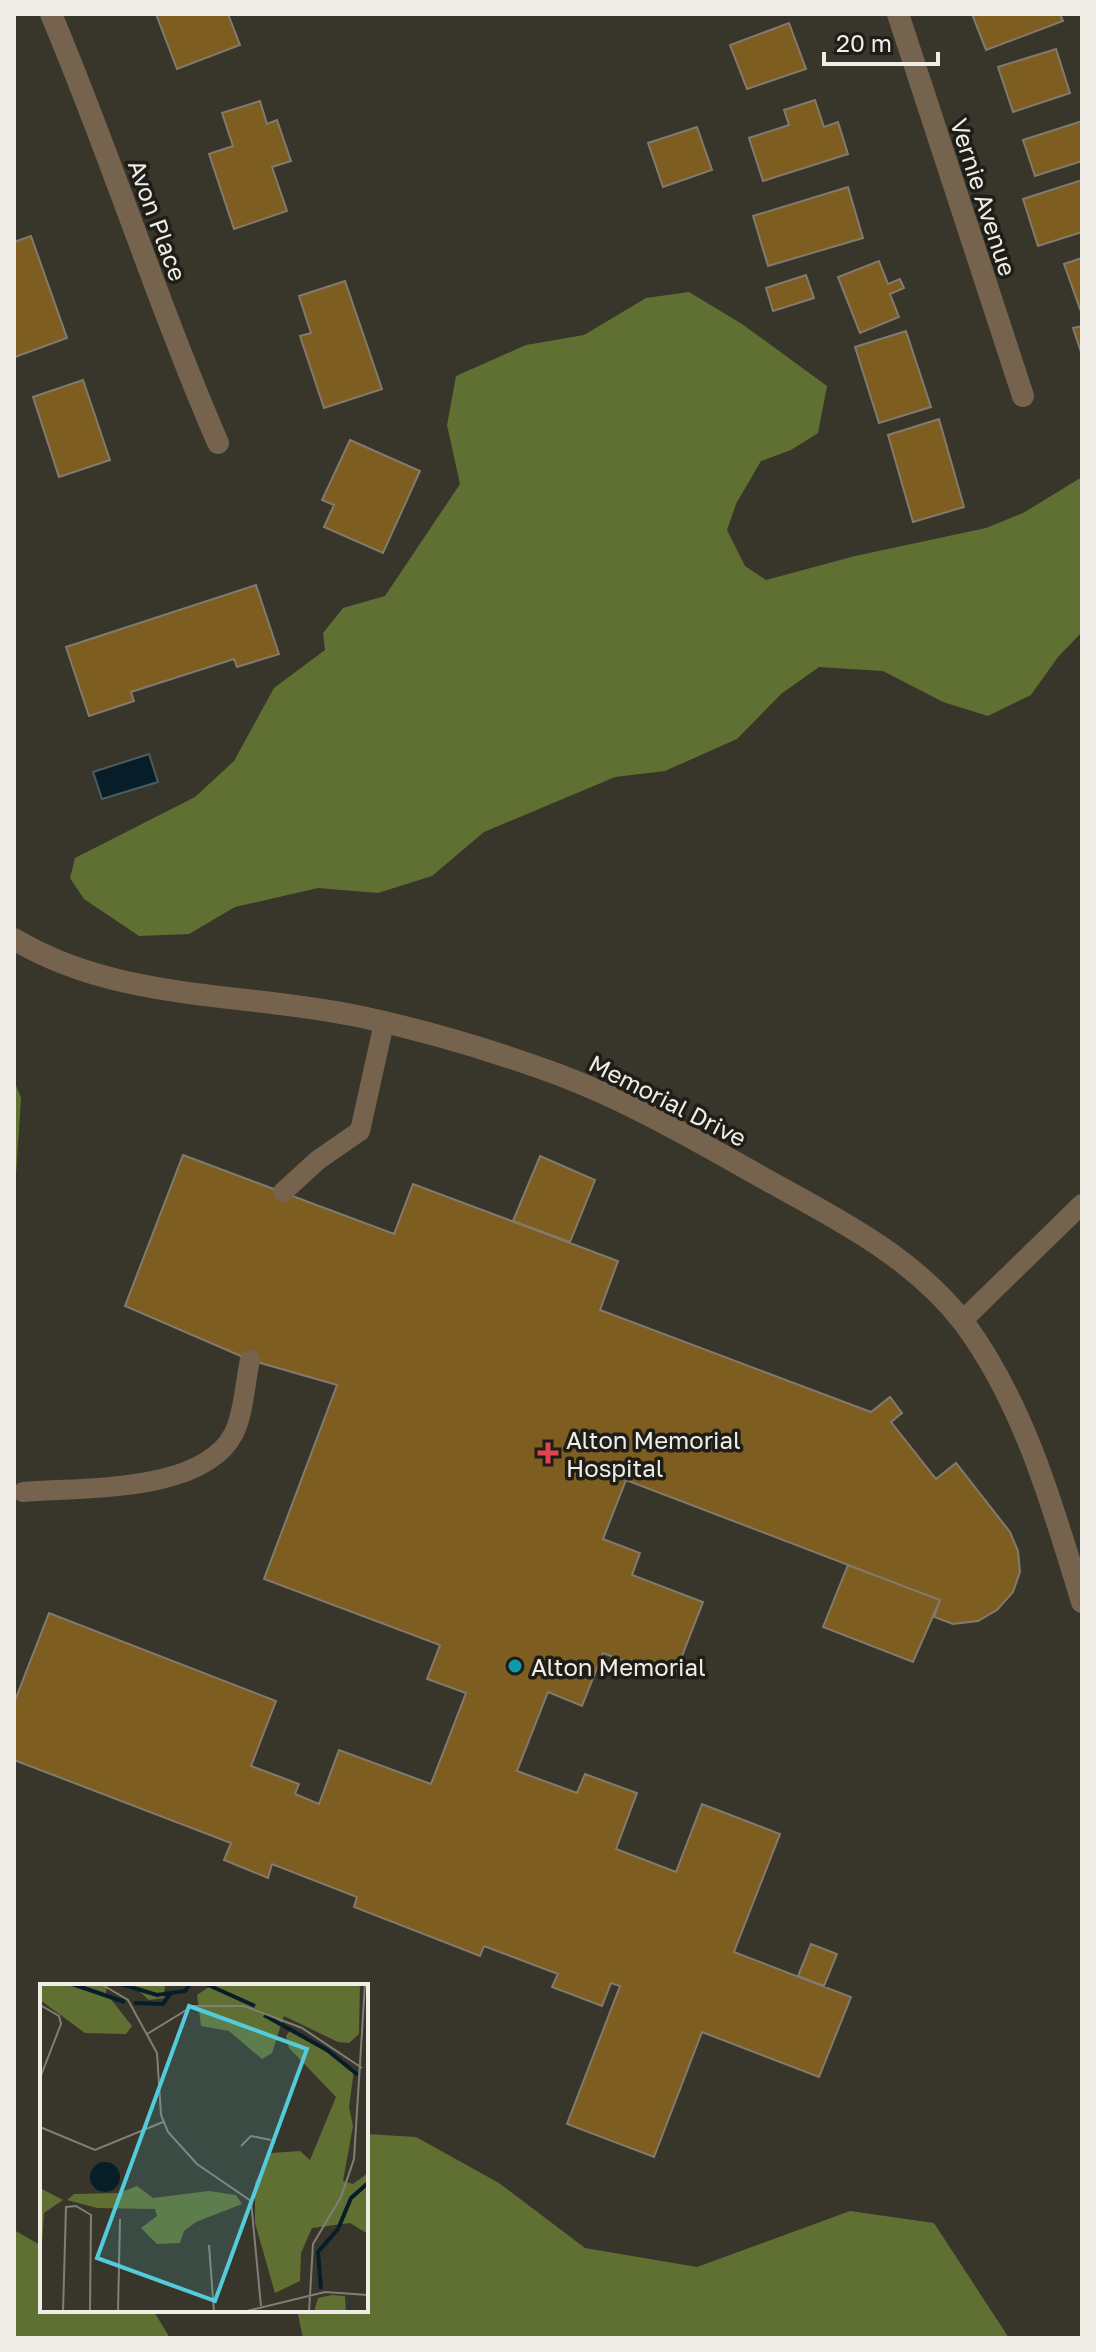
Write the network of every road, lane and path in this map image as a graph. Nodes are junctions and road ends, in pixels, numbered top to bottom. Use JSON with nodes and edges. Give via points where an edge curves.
{"nodes":[{"id":1,"x":51,"y":14,"type":"edge"},
{"id":2,"x":898,"y":14,"type":"edge"},
{"id":3,"x":1023,"y":396,"type":"dead end"},
{"id":4,"x":218,"y":443,"type":"dead end"},
{"id":5,"x":14,"y":939,"type":"edge"},
{"id":6,"x":384,"y":1023,"type":"junction"},
{"id":7,"x":283,"y":1192,"type":"dead end"},
{"id":8,"x":1082,"y":1204,"type":"edge"},
{"id":9,"x":962,"y":1321,"type":"junction"},
{"id":10,"x":250,"y":1360,"type":"dead end"},
{"id":11,"x":23,"y":1492,"type":"dead end"},
{"id":12,"x":1082,"y":1602,"type":"edge"}],
"edges":[{"from":1,"to":4,"type":"street","name":"Avon Place"},
{"from":2,"to":3,"type":"street","name":"Vernie Avenue"},
{"from":5,"to":6,"type":"street","name":"Memorial Drive","via":[[40,955],[145,986]]},
{"from":6,"to":7,"type":"lane","via":[[360,1131]]},
{"from":6,"to":9,"type":"street","name":"Memorial Drive","via":[[559,1075],[690,1138],[890,1252]]},
{"from":8,"to":9,"type":"lane"},
{"from":9,"to":12,"type":"street","name":"Memorial Drive","via":[[998,1375],[1030,1448]]},
{"from":10,"to":11,"type":"lane","via":[[234,1432],[216,1455],[194,1469],[158,1481]]}]}
